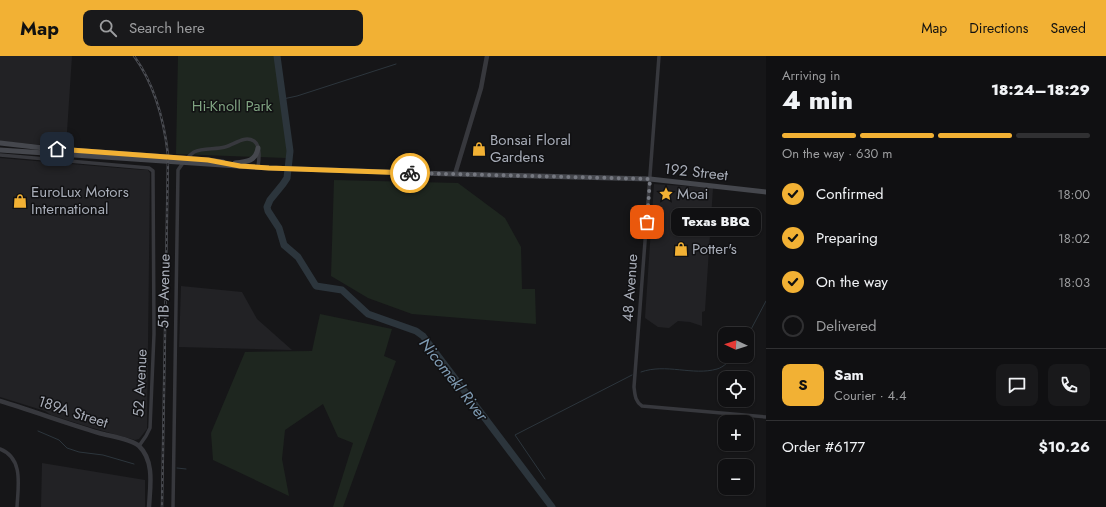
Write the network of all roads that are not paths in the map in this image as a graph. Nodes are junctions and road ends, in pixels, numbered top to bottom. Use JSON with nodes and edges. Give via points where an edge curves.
{"nodes":[{"id":1,"x":487,"y":56,"type":"edge"},
{"id":2,"x":659,"y":56,"type":"edge"},
{"id":3,"x":2,"y":144,"type":"edge"},
{"id":4,"x":258,"y":148,"type":"junction"},
{"id":5,"x":0,"y":150,"type":"edge"},
{"id":6,"x":69,"y":152,"type":"junction"},
{"id":7,"x":0,"y":155,"type":"edge"},
{"id":8,"x":208,"y":162,"type":"junction"},
{"id":9,"x":220,"y":162,"type":"junction"},
{"id":10,"x":240,"y":166,"type":"junction"},
{"id":11,"x":258,"y":167,"type":"junction"},
{"id":12,"x":455,"y":174,"type":"junction"},
{"id":13,"x":650,"y":179,"type":"junction"},
{"id":14,"x":766,"y":192,"type":"edge"},
{"id":15,"x":0,"y":401,"type":"edge"},
{"id":16,"x":766,"y":417,"type":"edge"},
{"id":17,"x":139,"y":446,"type":"junction"},
{"id":18,"x":0,"y":449,"type":"edge"},
{"id":19,"x":17,"y":507,"type":"edge"},
{"id":20,"x":149,"y":507,"type":"edge"},
{"id":21,"x":173,"y":507,"type":"edge"}],
"edges":[{"from":1,"to":12,"type":"street","via":[[481,88]]},
{"from":2,"to":13,"type":"street","name":"48 Avenue"},
{"from":3,"to":6,"type":"main road","name":"192 Street"},
{"from":4,"to":9,"type":"main road","via":[[252,160]]},
{"from":4,"to":11,"type":"street"},
{"from":4,"to":21,"type":"street","name":"51B Avenue","via":[[254,141],[243,139],[225,147],[197,151],[178,170]]},
{"from":5,"to":6,"type":"main road","name":"192 Street"},
{"from":6,"to":8,"type":"main road","name":"192 Street"},
{"from":7,"to":17,"type":"street","name":"52 Avenue","via":[[152,170],[154,334],[150,428]]},
{"from":8,"to":9,"type":"main road","name":"192 Street"},
{"from":8,"to":10,"type":"main road","name":"192 Street"},
{"from":9,"to":10,"type":"main road","name":"192 Street"},
{"from":10,"to":11,"type":"main road","name":"192 Street"},
{"from":11,"to":12,"type":"main road","name":"192 Street"},
{"from":12,"to":13,"type":"main road","name":"192 Street"},
{"from":13,"to":14,"type":"main road","name":"192 Street"},
{"from":13,"to":16,"type":"street","name":"48 Avenue","via":[[635,396],[642,406]]},
{"from":15,"to":17,"type":"street","name":"189A Street"},
{"from":17,"to":20,"type":"street","via":[[150,466]]},
{"from":18,"to":19,"type":"street","via":[[10,455],[17,467]]}]}
